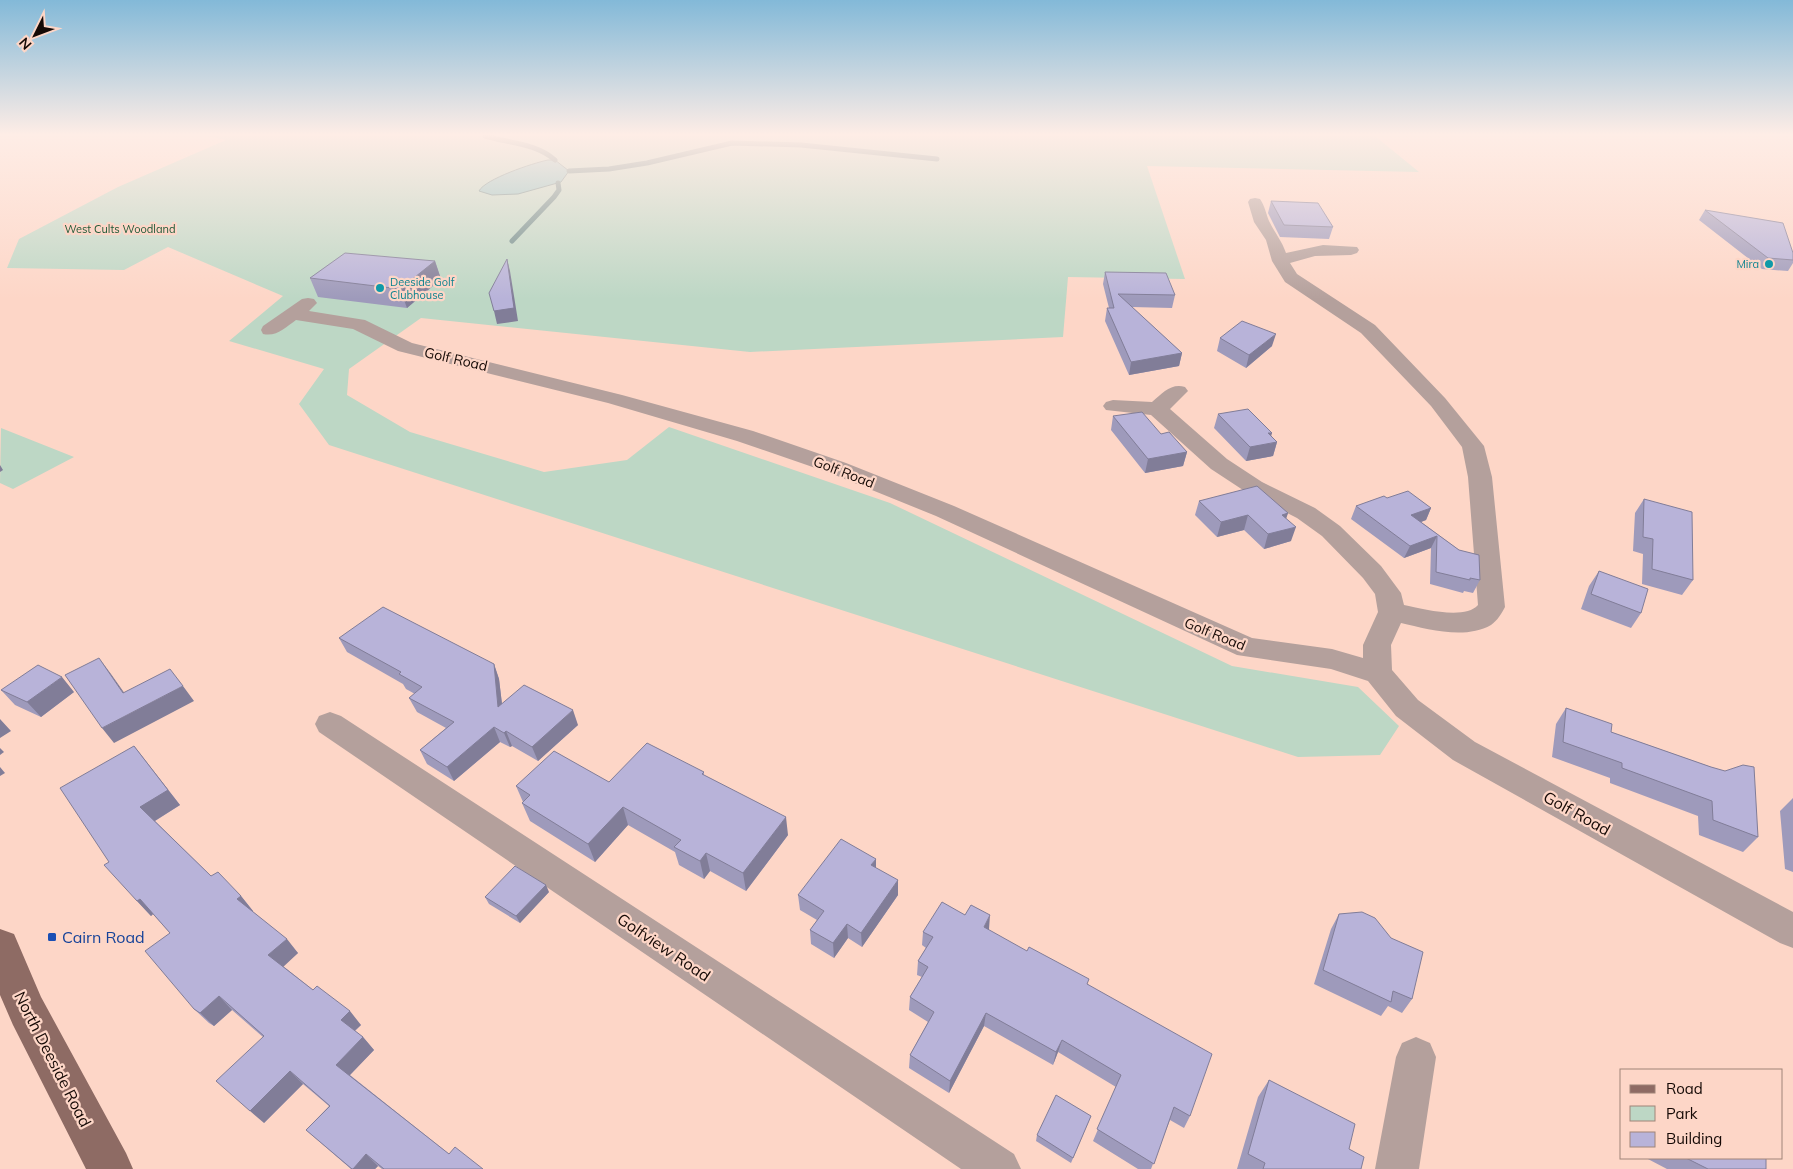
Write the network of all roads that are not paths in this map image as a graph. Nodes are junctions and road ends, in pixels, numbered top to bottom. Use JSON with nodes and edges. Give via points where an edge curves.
{"nodes":[{"id":1,"x":1255,"y":202,"type":"dead end"},
{"id":2,"x":1351,"y":250,"type":"dead end"},
{"id":3,"x":1280,"y":261,"type":"junction"},
{"id":4,"x":270,"y":330,"type":"dead end"},
{"id":5,"x":1112,"y":406,"type":"dead end"},
{"id":6,"x":1392,"y":612,"type":"junction"},
{"id":7,"x":1378,"y":673,"type":"junction"},
{"id":8,"x":330,"y":724,"type":"dead end"},
{"id":9,"x":1793,"y":931,"type":"edge"},
{"id":10,"x":0,"y":947,"type":"edge"},
{"id":11,"x":1416,"y":1057,"type":"dead end"},
{"id":12,"x":110,"y":1169,"type":"edge"},
{"id":13,"x":999,"y":1169,"type":"edge"},
{"id":14,"x":1397,"y":1169,"type":"edge"}],
"edges":[{"from":1,"to":3,"type":"street","via":[[1262,222],[1274,240]]},
{"from":2,"to":3,"type":"street","via":[[1320,244]]},
{"from":3,"to":6,"type":"street","via":[[1291,278],[1368,329],[1438,402],[1473,446],[1480,477],[1492,607],[1477,620],[1464,622]]},
{"from":4,"to":7,"type":"street","name":"Golf Road","via":[[302,308],[358,324],[405,347],[616,399],[745,436],[838,468],[945,511],[1246,648],[1332,659]]},
{"from":5,"to":6,"type":"street","via":[[1167,400],[1219,464],[1254,487],[1306,513],[1331,531],[1388,593]]},
{"from":6,"to":7,"type":"street","via":[[1377,645]]},
{"from":7,"to":9,"type":"street","name":"Golf Road","via":[[1407,708],[1464,751]]},
{"from":8,"to":13,"type":"street","name":"Golfview Road"},
{"from":10,"to":12,"type":"main road","name":"North Deeside Road","via":[[27,1011]]},
{"from":11,"to":14,"type":"street"}]}
